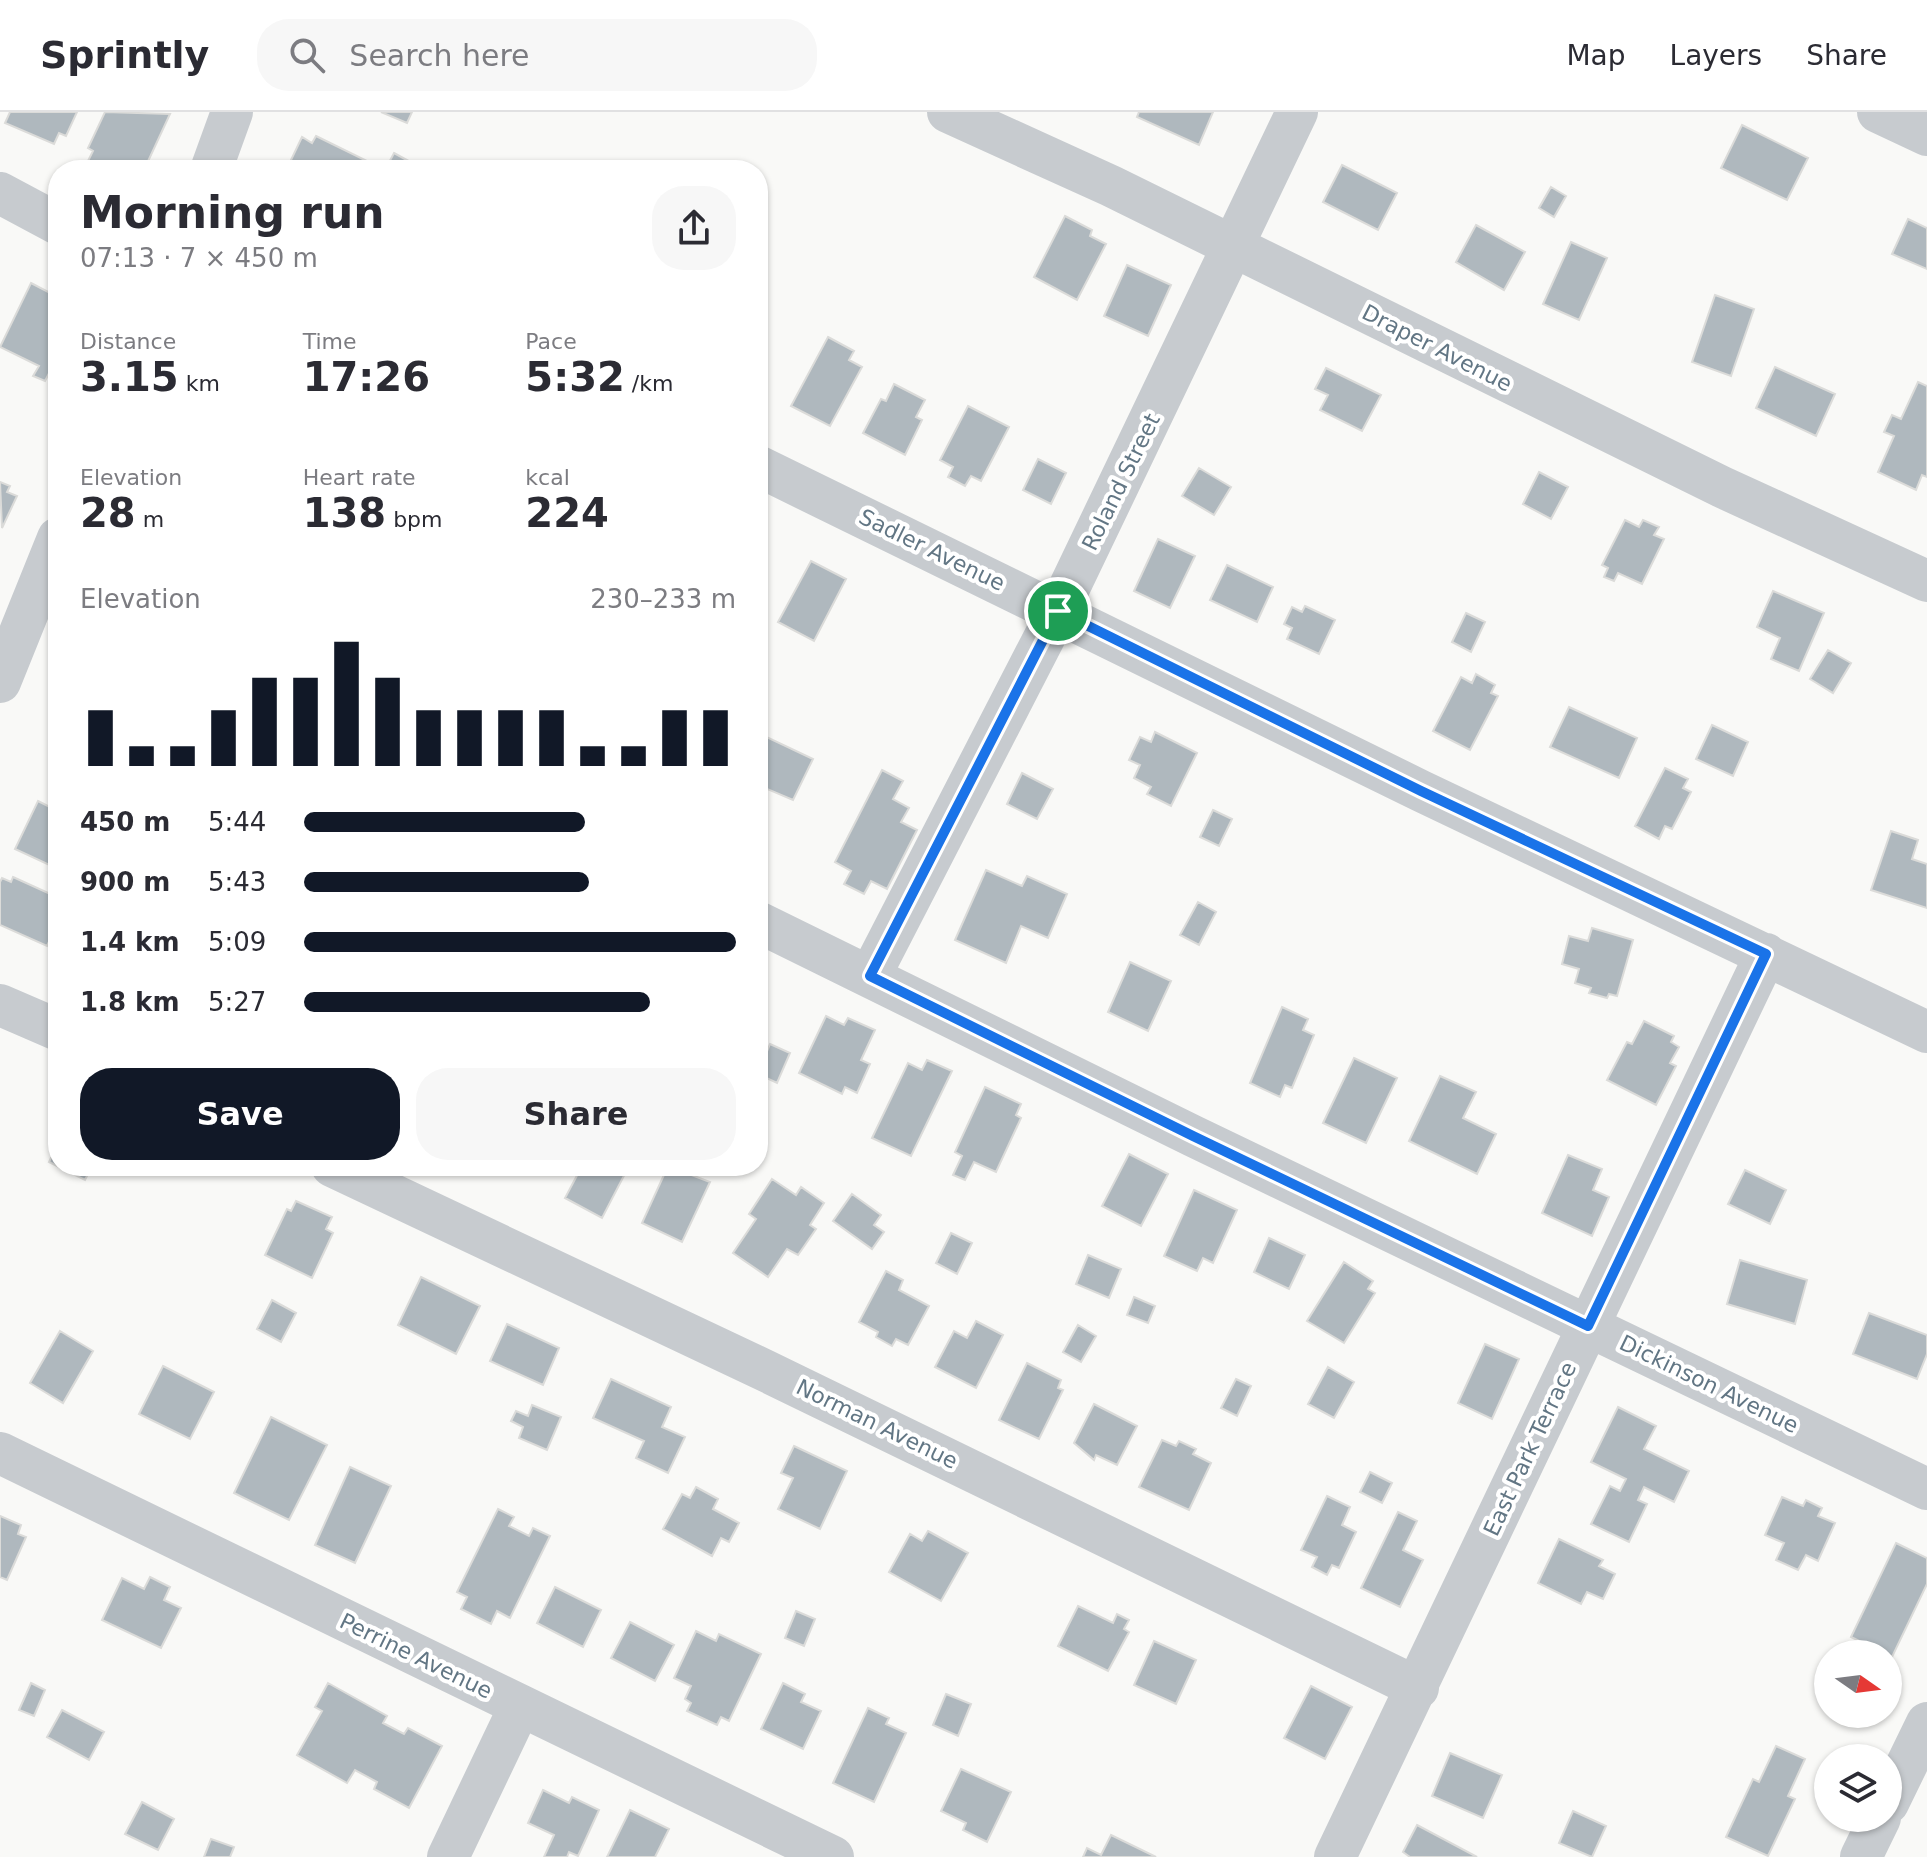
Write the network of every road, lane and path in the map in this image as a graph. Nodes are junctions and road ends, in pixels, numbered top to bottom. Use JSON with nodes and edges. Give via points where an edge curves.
{"nodes":[{"id":1,"x":232,"y":112,"type":"edge"},
{"id":2,"x":948,"y":112,"type":"edge"},
{"id":3,"x":1297,"y":112,"type":"edge"},
{"id":4,"x":1878,"y":112,"type":"edge"},
{"id":5,"x":1927,"y":135,"type":"edge"},
{"id":6,"x":215,"y":160,"type":"edge"},
{"id":7,"x":0,"y":193,"type":"edge"},
{"id":8,"x":48,"y":219,"type":"edge"},
{"id":9,"x":1235,"y":247,"type":"junction"},
{"id":10,"x":768,"y":471,"type":"edge"},
{"id":11,"x":48,"y":576,"type":"edge"},
{"id":12,"x":1927,"y":581,"type":"edge"},
{"id":13,"x":1058,"y":611,"type":"junction"},
{"id":14,"x":0,"y":682,"type":"edge"},
{"id":15,"x":768,"y":927,"type":"edge"},
{"id":16,"x":1766,"y":954,"type":"junction"},
{"id":17,"x":870,"y":976,"type":"junction"},
{"id":18,"x":0,"y":1005,"type":"edge"},
{"id":19,"x":48,"y":1026,"type":"edge"},
{"id":20,"x":1927,"y":1032,"type":"edge"},
{"id":21,"x":353,"y":1176,"type":"edge"},
{"id":22,"x":1588,"y":1326,"type":"junction"},
{"id":23,"x":0,"y":1453,"type":"edge"},
{"id":24,"x":1927,"y":1489,"type":"edge"},
{"id":25,"x":1418,"y":1688,"type":"junction"},
{"id":26,"x":520,"y":1706,"type":"junction"},
{"id":27,"x":1927,"y":1723,"type":"edge"},
{"id":28,"x":1902,"y":1774,"type":"edge"},
{"id":29,"x":1873,"y":1832,"type":"edge"},
{"id":30,"x":448,"y":1857,"type":"edge"},
{"id":31,"x":833,"y":1857,"type":"edge"},
{"id":32,"x":1335,"y":1857,"type":"edge"},
{"id":33,"x":1861,"y":1857,"type":"edge"}],
"edges":[{"from":1,"to":6,"type":"street"},
{"from":2,"to":9,"type":"street","name":"Draper Avenue"},
{"from":3,"to":9,"type":"street","name":"Roland Street"},
{"from":4,"to":5,"type":"street"},
{"from":7,"to":8,"type":"street"},
{"from":9,"to":12,"type":"street","name":"Draper Avenue","via":[[1722,487]]},
{"from":9,"to":13,"type":"street","name":"Roland Street"},
{"from":10,"to":13,"type":"street","name":"Sadler Avenue"},
{"from":11,"to":14,"type":"street"},
{"from":13,"to":16,"type":"street","name":"Sadler Avenue"},
{"from":13,"to":17,"type":"street","name":"Roland Street"},
{"from":15,"to":17,"type":"street","name":"Dickinson Avenue"},
{"from":16,"to":20,"type":"street","name":"Sadler Avenue"},
{"from":16,"to":22,"type":"street","name":"East Park Terrace"},
{"from":17,"to":22,"type":"street","name":"Dickinson Avenue"},
{"from":18,"to":19,"type":"street"},
{"from":21,"to":25,"type":"street","name":"Norman Avenue"},
{"from":22,"to":24,"type":"street","name":"Dickinson Avenue"},
{"from":22,"to":25,"type":"street","name":"East Park Terrace"},
{"from":23,"to":26,"type":"street","name":"Perrine Avenue"},
{"from":25,"to":32,"type":"street","name":"East Park Terrace"},
{"from":26,"to":30,"type":"street"},
{"from":26,"to":31,"type":"street","name":"Perrine Avenue"},
{"from":27,"to":28,"type":"street"},
{"from":29,"to":33,"type":"street"}]}
